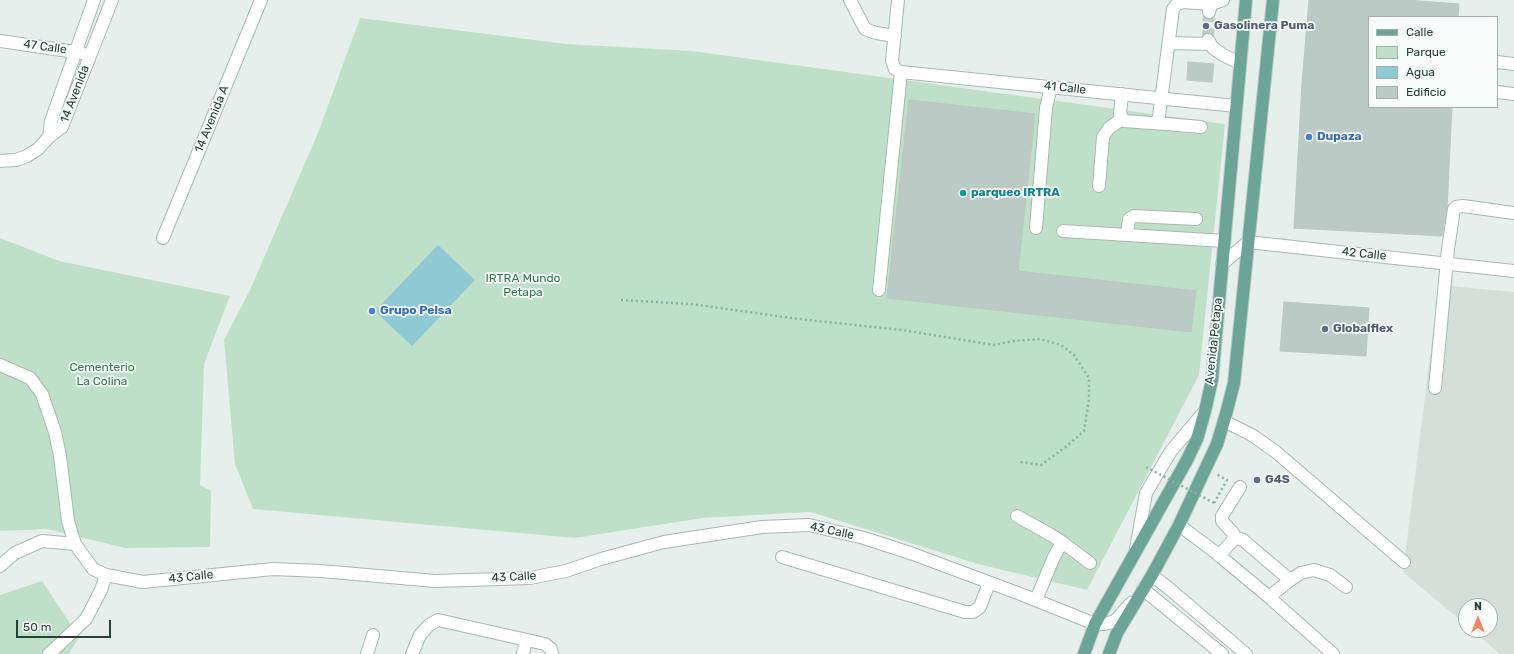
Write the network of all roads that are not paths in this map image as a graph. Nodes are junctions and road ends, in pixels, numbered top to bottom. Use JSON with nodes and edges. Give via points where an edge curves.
{"nodes":[{"id":1,"x":94,"y":0,"type":"edge"},
{"id":2,"x":112,"y":0,"type":"edge"},
{"id":3,"x":260,"y":0,"type":"edge"},
{"id":4,"x":850,"y":0,"type":"edge"},
{"id":5,"x":898,"y":0,"type":"edge"},
{"id":6,"x":1223,"y":0,"type":"edge"},
{"id":7,"x":1246,"y":0,"type":"edge"},
{"id":8,"x":1273,"y":0,"type":"edge"},
{"id":9,"x":894,"y":36,"type":"junction"},
{"id":10,"x":0,"y":41,"type":"edge"},
{"id":11,"x":1169,"y":43,"type":"junction"},
{"id":12,"x":75,"y":52,"type":"junction"},
{"id":13,"x":91,"y":54,"type":"junction"},
{"id":14,"x":1498,"y":62,"type":"edge"},
{"id":15,"x":1240,"y":63,"type":"junction"},
{"id":16,"x":1514,"y":64,"type":"edge"},
{"id":17,"x":898,"y":71,"type":"junction"},
{"id":18,"x":1051,"y":87,"type":"junction"},
{"id":19,"x":1498,"y":92,"type":"edge"},
{"id":20,"x":1122,"y":94,"type":"junction"},
{"id":21,"x":1514,"y":94,"type":"edge"},
{"id":22,"x":1161,"y":98,"type":"junction"},
{"id":23,"x":1236,"y":106,"type":"junction"},
{"id":24,"x":1122,"y":119,"type":"junction"},
{"id":25,"x":1154,"y":123,"type":"junction"},
{"id":26,"x":1201,"y":127,"type":"dead end"},
{"id":27,"x":49,"y":137,"type":"junction"},
{"id":28,"x":0,"y":161,"type":"edge"},
{"id":29,"x":1100,"y":186,"type":"dead end"},
{"id":30,"x":1514,"y":213,"type":"edge"},
{"id":31,"x":1196,"y":218,"type":"dead end"},
{"id":32,"x":1036,"y":228,"type":"dead end"},
{"id":33,"x":1063,"y":231,"type":"dead end"},
{"id":34,"x":1127,"y":235,"type":"junction"},
{"id":35,"x":163,"y":238,"type":"dead end"},
{"id":36,"x":1224,"y":240,"type":"junction"},
{"id":37,"x":1248,"y":242,"type":"junction"},
{"id":38,"x":1447,"y":263,"type":"junction"},
{"id":39,"x":1222,"y":264,"type":"junction"},
{"id":40,"x":1514,"y":271,"type":"edge"},
{"id":41,"x":879,"y":290,"type":"dead end"},
{"id":42,"x":0,"y":365,"type":"edge"},
{"id":43,"x":1435,"y":388,"type":"dead end"},
{"id":44,"x":1205,"y":411,"type":"junction"},
{"id":45,"x":1224,"y":421,"type":"junction"},
{"id":46,"x":1240,"y":487,"type":"dead end"},
{"id":47,"x":1017,"y":516,"type":"dead end"},
{"id":48,"x":1179,"y":525,"type":"junction"},
{"id":49,"x":1234,"y":536,"type":"junction"},
{"id":50,"x":1062,"y":542,"type":"junction"},
{"id":51,"x":75,"y":544,"type":"junction"},
{"id":52,"x":1135,"y":552,"type":"junction"},
{"id":53,"x":1219,"y":556,"type":"junction"},
{"id":54,"x":782,"y":558,"type":"dead end"},
{"id":55,"x":1404,"y":562,"type":"dead end"},
{"id":56,"x":1090,"y":563,"type":"dead end"},
{"id":57,"x":0,"y":566,"type":"edge"},
{"id":58,"x":106,"y":575,"type":"junction"},
{"id":59,"x":1152,"y":575,"type":"junction"},
{"id":60,"x":1290,"y":580,"type":"junction"},
{"id":61,"x":989,"y":583,"type":"junction"},
{"id":62,"x":1346,"y":587,"type":"dead end"},
{"id":63,"x":1141,"y":591,"type":"junction"},
{"id":64,"x":1268,"y":597,"type":"junction"},
{"id":65,"x":1036,"y":600,"type":"junction"},
{"id":66,"x":1095,"y":624,"type":"junction"},
{"id":67,"x":373,"y":635,"type":"dead end"},
{"id":68,"x":526,"y":640,"type":"junction"},
{"id":69,"x":49,"y":654,"type":"edge"},
{"id":70,"x":367,"y":654,"type":"edge"},
{"id":71,"x":412,"y":654,"type":"edge"},
{"id":72,"x":523,"y":654,"type":"edge"},
{"id":73,"x":552,"y":654,"type":"edge"},
{"id":74,"x":1084,"y":654,"type":"edge"},
{"id":75,"x":1109,"y":654,"type":"edge"},
{"id":76,"x":1222,"y":654,"type":"edge"},
{"id":77,"x":1246,"y":654,"type":"edge"},
{"id":78,"x":1333,"y":654,"type":"edge"}],
"edges":[{"from":1,"to":12,"type":"street","name":"14 Avenida"},
{"from":2,"to":13,"type":"street","name":"14 Avenida"},
{"from":3,"to":35,"type":"street","name":"14 Avenida A"},
{"from":4,"to":9,"type":"street","via":[[865,29]]},
{"from":5,"to":9,"type":"street"},
{"from":6,"to":11,"type":"street","via":[[1210,8],[1183,2],[1177,4],[1173,9]]},
{"from":7,"to":15,"type":"main road","name":"Avenida Petapa"},
{"from":8,"to":37,"type":"main road","name":"Avenida Petapa"},
{"from":9,"to":17,"type":"street","via":[[892,61]]},
{"from":10,"to":12,"type":"street","name":"47 Calle"},
{"from":11,"to":15,"type":"street","via":[[1209,42],[1223,55]]},
{"from":11,"to":22,"type":"street"},
{"from":12,"to":13,"type":"street","name":"47 Calle"},
{"from":12,"to":27,"type":"street","name":"14 Avenida","via":[[50,121]]},
{"from":13,"to":27,"type":"street","name":"14 Avenida","via":[[62,127]]},
{"from":14,"to":16,"type":"street"},
{"from":15,"to":23,"type":"main road","name":"Avenida Petapa"},
{"from":17,"to":18,"type":"street","name":"41 Calle"},
{"from":17,"to":41,"type":"street"},
{"from":18,"to":20,"type":"street","name":"41 Calle"},
{"from":18,"to":32,"type":"street","via":[[1046,108]]},
{"from":19,"to":21,"type":"street"},
{"from":20,"to":22,"type":"street","name":"41 Calle"},
{"from":20,"to":24,"type":"street"},
{"from":22,"to":23,"type":"street","name":"41 Calle"},
{"from":22,"to":25,"type":"street","via":[[1160,116]]},
{"from":23,"to":36,"type":"main road","name":"Avenida Petapa"},
{"from":24,"to":25,"type":"street","via":[[1128,122]]},
{"from":24,"to":29,"type":"street","via":[[1109,128],[1103,137]]},
{"from":25,"to":26,"type":"street"},
{"from":27,"to":28,"type":"street","via":[[27,156]]},
{"from":30,"to":38,"type":"street","via":[[1456,207],[1453,212]]},
{"from":31,"to":34,"type":"street","via":[[1134,216],[1129,219]]},
{"from":33,"to":34,"type":"street"},
{"from":34,"to":36,"type":"street"},
{"from":36,"to":39,"type":"main road","name":"Avenida Petapa"},
{"from":37,"to":38,"type":"street","name":"42 Calle"},
{"from":37,"to":39,"type":"street"},
{"from":37,"to":45,"type":"main road","name":"Avenida Petapa","via":[[1234,383]]},
{"from":38,"to":40,"type":"street","name":"42 Calle"},
{"from":38,"to":43,"type":"street"},
{"from":39,"to":44,"type":"main road","name":"Avenida Petapa","via":[[1212,380]]},
{"from":42,"to":51,"type":"street","name":"43 Calle","via":[[30,378],[42,394],[55,432],[68,521]]},
{"from":44,"to":52,"type":"main road","name":"Avenida Petapa","via":[[1197,439],[1187,460]]},
{"from":44,"to":52,"type":"street","via":[[1171,451],[1146,493]]},
{"from":45,"to":48,"type":"main road","name":"Avenida Petapa","via":[[1212,457]]},
{"from":45,"to":55,"type":"street","via":[[1276,452]]},
{"from":46,"to":49,"type":"street","via":[[1221,519]]},
{"from":47,"to":50,"type":"street"},
{"from":48,"to":53,"type":"street"},
{"from":48,"to":59,"type":"main road","name":"Avenida Petapa"},
{"from":49,"to":53,"type":"street"},
{"from":49,"to":60,"type":"street","via":[[1243,540]]},
{"from":50,"to":56,"type":"street"},
{"from":50,"to":65,"type":"street"},
{"from":51,"to":57,"type":"street","via":[[42,541],[15,553]]},
{"from":51,"to":58,"type":"street","name":"43 Calle","via":[[93,569]]},
{"from":52,"to":66,"type":"main road","name":"Avenida Petapa"},
{"from":53,"to":64,"type":"street"},
{"from":54,"to":61,"type":"street","via":[[965,612],[973,612],[980,607]]},
{"from":58,"to":61,"type":"street","name":"43 Calle","via":[[143,582],[273,569],[435,581],[530,578],[566,571],[664,542],[762,527],[809,525],[864,538]]},
{"from":58,"to":69,"type":"street","via":[[86,619]]},
{"from":59,"to":63,"type":"main road","name":"Avenida Petapa"},
{"from":59,"to":77,"type":"street"},
{"from":60,"to":62,"type":"street","via":[[1301,573],[1314,570],[1330,575]]},
{"from":60,"to":64,"type":"street"},
{"from":61,"to":65,"type":"street","name":"43 Calle"},
{"from":63,"to":66,"type":"street","via":[[1115,621]]},
{"from":63,"to":75,"type":"main road","name":"Avenida Petapa","via":[[1117,633]]},
{"from":63,"to":76,"type":"street"},
{"from":64,"to":78,"type":"street"},
{"from":65,"to":66,"type":"street","name":"43 Calle"},
{"from":66,"to":74,"type":"main road","name":"Avenida Petapa"},
{"from":67,"to":70,"type":"street"},
{"from":68,"to":71,"type":"street","via":[[438,620],[420,635]]},
{"from":68,"to":72,"type":"street"},
{"from":68,"to":73,"type":"street","via":[[545,644],[551,649]]}]}
